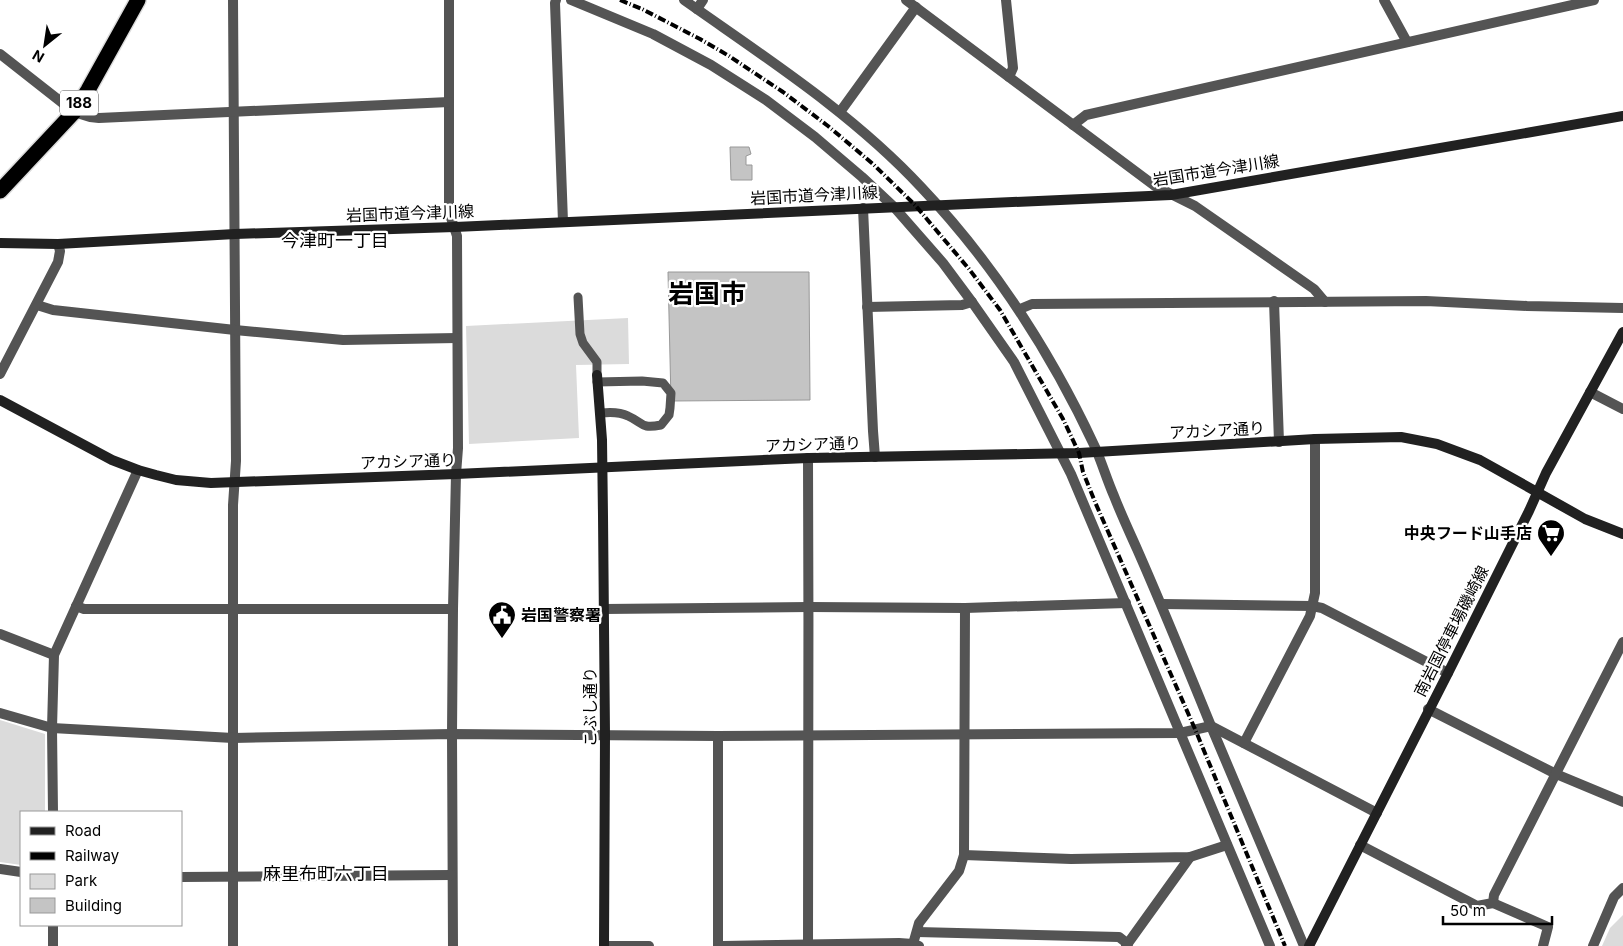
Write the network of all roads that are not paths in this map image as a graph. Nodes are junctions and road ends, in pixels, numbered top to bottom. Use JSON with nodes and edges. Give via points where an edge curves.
{"nodes":[{"id":1,"x":138,"y":0,"type":"edge"},
{"id":2,"x":233,"y":0,"type":"edge"},
{"id":3,"x":449,"y":0,"type":"edge"},
{"id":4,"x":556,"y":0,"type":"edge"},
{"id":5,"x":571,"y":0,"type":"edge"},
{"id":6,"x":684,"y":0,"type":"edge"},
{"id":7,"x":703,"y":0,"type":"edge"},
{"id":8,"x":906,"y":0,"type":"edge"},
{"id":9,"x":1006,"y":0,"type":"edge"},
{"id":10,"x":1384,"y":0,"type":"edge"},
{"id":11,"x":1594,"y":0,"type":"edge"},
{"id":12,"x":916,"y":7,"type":"junction"},
{"id":13,"x":697,"y":9,"type":"junction"},
{"id":14,"x":1407,"y":42,"type":"junction"},
{"id":15,"x":0,"y":54,"type":"edge"},
{"id":16,"x":1009,"y":77,"type":"junction"},
{"id":17,"x":449,"y":102,"type":"junction"},
{"id":18,"x":74,"y":112,"type":"junction"},
{"id":19,"x":234,"y":112,"type":"junction"},
{"id":20,"x":840,"y":112,"type":"junction"},
{"id":21,"x":1623,"y":116,"type":"edge"},
{"id":22,"x":1073,"y":125,"type":"junction"},
{"id":23,"x":0,"y":191,"type":"edge"},
{"id":24,"x":1171,"y":195,"type":"junction"},
{"id":25,"x":939,"y":206,"type":"junction"},
{"id":26,"x":894,"y":207,"type":"junction"},
{"id":27,"x":863,"y":208,"type":"junction"},
{"id":28,"x":563,"y":222,"type":"junction"},
{"id":29,"x":455,"y":227,"type":"junction"},
{"id":30,"x":235,"y":234,"type":"junction"},
{"id":31,"x":0,"y":243,"type":"edge"},
{"id":32,"x":58,"y":244,"type":"junction"},
{"id":33,"x":578,"y":297,"type":"dead end"},
{"id":34,"x":1274,"y":301,"type":"junction"},
{"id":35,"x":972,"y":302,"type":"junction"},
{"id":36,"x":1325,"y":302,"type":"junction"},
{"id":37,"x":37,"y":305,"type":"junction"},
{"id":38,"x":866,"y":307,"type":"junction"},
{"id":39,"x":1623,"y":308,"type":"edge"},
{"id":40,"x":1020,"y":309,"type":"junction"},
{"id":41,"x":235,"y":330,"type":"junction"},
{"id":42,"x":1623,"y":332,"type":"edge"},
{"id":43,"x":457,"y":338,"type":"junction"},
{"id":44,"x":0,"y":374,"type":"edge"},
{"id":45,"x":597,"y":378,"type":"junction"},
{"id":46,"x":1590,"y":392,"type":"junction"},
{"id":47,"x":0,"y":400,"type":"edge"},
{"id":48,"x":1623,"y":409,"type":"edge"},
{"id":49,"x":601,"y":413,"type":"junction"},
{"id":50,"x":1315,"y":440,"type":"junction"},
{"id":51,"x":1279,"y":442,"type":"junction"},
{"id":52,"x":1096,"y":451,"type":"junction"},
{"id":53,"x":1061,"y":453,"type":"junction"},
{"id":54,"x":875,"y":457,"type":"junction"},
{"id":55,"x":808,"y":458,"type":"junction"},
{"id":56,"x":602,"y":468,"type":"junction"},
{"id":57,"x":138,"y":470,"type":"junction"},
{"id":58,"x":456,"y":474,"type":"junction"},
{"id":59,"x":234,"y":483,"type":"junction"},
{"id":60,"x":1536,"y":492,"type":"junction"},
{"id":61,"x":1623,"y":534,"type":"edge"},
{"id":62,"x":1126,"y":603,"type":"junction"},
{"id":63,"x":1162,"y":604,"type":"junction"},
{"id":64,"x":76,"y":606,"type":"junction"},
{"id":65,"x":1312,"y":606,"type":"junction"},
{"id":66,"x":809,"y":607,"type":"junction"},
{"id":67,"x":965,"y":608,"type":"junction"},
{"id":68,"x":604,"y":609,"type":"junction"},
{"id":69,"x":234,"y":610,"type":"junction"},
{"id":70,"x":453,"y":610,"type":"junction"},
{"id":71,"x":0,"y":634,"type":"edge"},
{"id":72,"x":1623,"y":644,"type":"edge"},
{"id":73,"x":54,"y":655,"type":"junction"},
{"id":74,"x":1448,"y":673,"type":"junction"},
{"id":75,"x":1428,"y":709,"type":"junction"},
{"id":76,"x":0,"y":713,"type":"edge"},
{"id":77,"x":1211,"y":726,"type":"junction"},
{"id":78,"x":52,"y":728,"type":"junction"},
{"id":79,"x":1180,"y":732,"type":"junction"},
{"id":80,"x":452,"y":734,"type":"junction"},
{"id":81,"x":807,"y":734,"type":"junction"},
{"id":82,"x":963,"y":734,"type":"junction"},
{"id":83,"x":605,"y":735,"type":"junction"},
{"id":84,"x":718,"y":736,"type":"junction"},
{"id":85,"x":233,"y":738,"type":"junction"},
{"id":86,"x":1244,"y":743,"type":"junction"},
{"id":87,"x":1556,"y":774,"type":"junction"},
{"id":88,"x":1623,"y":802,"type":"edge"},
{"id":89,"x":52,"y":811,"type":"edge"},
{"id":90,"x":1377,"y":813,"type":"junction"},
{"id":91,"x":1227,"y":845,"type":"junction"},
{"id":92,"x":1360,"y":845,"type":"junction"},
{"id":93,"x":964,"y":856,"type":"junction"},
{"id":94,"x":1190,"y":857,"type":"junction"},
{"id":95,"x":0,"y":869,"type":"edge"},
{"id":96,"x":20,"y":872,"type":"edge"},
{"id":97,"x":452,"y":875,"type":"junction"},
{"id":98,"x":182,"y":877,"type":"edge"},
{"id":99,"x":233,"y":878,"type":"junction"},
{"id":100,"x":1623,"y":888,"type":"edge"},
{"id":101,"x":1493,"y":903,"type":"junction"},
{"id":102,"x":53,"y":926,"type":"edge"},
{"id":103,"x":917,"y":932,"type":"junction"},
{"id":104,"x":808,"y":944,"type":"junction"},
{"id":105,"x":916,"y":945,"type":"edge"},
{"id":106,"x":1127,"y":945,"type":"edge"},
{"id":107,"x":53,"y":946,"type":"edge"},
{"id":108,"x":233,"y":946,"type":"edge"},
{"id":109,"x":453,"y":946,"type":"edge"},
{"id":110,"x":604,"y":946,"type":"edge"},
{"id":111,"x":649,"y":946,"type":"edge"},
{"id":112,"x":718,"y":946,"type":"edge"},
{"id":113,"x":723,"y":946,"type":"edge"},
{"id":114,"x":1270,"y":946,"type":"edge"},
{"id":115,"x":1304,"y":946,"type":"edge"},
{"id":116,"x":1309,"y":946,"type":"edge"},
{"id":117,"x":1543,"y":946,"type":"edge"},
{"id":118,"x":1592,"y":946,"type":"edge"}],
"edges":[{"from":1,"to":18,"type":"highway","number":"188"},
{"from":2,"to":19,"type":"street"},
{"from":3,"to":17,"type":"street"},
{"from":4,"to":28,"type":"street"},
{"from":5,"to":26,"type":"street","via":[[653,34],[766,100],[816,137]]},
{"from":6,"to":13,"type":"street"},
{"from":7,"to":13,"type":"street"},
{"from":8,"to":12,"type":"street"},
{"from":9,"to":16,"type":"street","via":[[1012,68]]},
{"from":10,"to":14,"type":"street"},
{"from":11,"to":14,"type":"street"},
{"from":12,"to":16,"type":"street"},
{"from":12,"to":20,"type":"street"},
{"from":13,"to":20,"type":"street"},
{"from":14,"to":22,"type":"street","via":[[1086,115]]},
{"from":15,"to":18,"type":"street"},
{"from":16,"to":22,"type":"street"},
{"from":17,"to":19,"type":"street"},
{"from":17,"to":29,"type":"street","via":[[449,212]]},
{"from":18,"to":19,"type":"street","via":[[99,118]]},
{"from":18,"to":23,"type":"highway","number":"188"},
{"from":19,"to":30,"type":"street"},
{"from":20,"to":25,"type":"street","via":[[883,149]]},
{"from":21,"to":24,"type":"street","name":"岩国市道今津川線"},
{"from":22,"to":24,"type":"street"},
{"from":24,"to":25,"type":"street","name":"岩国市道今津川線"},
{"from":24,"to":36,"type":"street","via":[[1203,212],[1314,289]]},
{"from":25,"to":26,"type":"street","name":"岩国市道今津川線"},
{"from":25,"to":40,"type":"street"},
{"from":26,"to":27,"type":"street","name":"岩国市道今津川線"},
{"from":26,"to":35,"type":"street"},
{"from":27,"to":28,"type":"street","name":"岩国市道今津川線"},
{"from":27,"to":38,"type":"street"},
{"from":28,"to":29,"type":"street","name":"岩国市道今津川線"},
{"from":29,"to":30,"type":"street","name":"岩国市道今津川線"},
{"from":29,"to":43,"type":"street"},
{"from":30,"to":32,"type":"street","name":"岩国市道今津川線"},
{"from":30,"to":41,"type":"street"},
{"from":31,"to":32,"type":"street","name":"岩国市道今津川線"},
{"from":32,"to":37,"type":"street","via":[[58,262]]},
{"from":33,"to":45,"type":"lane","via":[[582,343],[597,362]]},
{"from":34,"to":36,"type":"street"},
{"from":34,"to":40,"type":"street","via":[[1032,304]]},
{"from":34,"to":51,"type":"street"},
{"from":35,"to":38,"type":"street","via":[[962,306]]},
{"from":35,"to":53,"type":"street","via":[[1014,362]]},
{"from":36,"to":39,"type":"street","via":[[1426,301]]},
{"from":37,"to":41,"type":"street","via":[[53,310]]},
{"from":37,"to":44,"type":"street"},
{"from":38,"to":54,"type":"street"},
{"from":40,"to":52,"type":"street","via":[[1058,374]]},
{"from":41,"to":43,"type":"street","via":[[343,340]]},
{"from":41,"to":59,"type":"street"},
{"from":42,"to":46,"type":"street","name":"南岩国停車場磯崎線"},
{"from":43,"to":58,"type":"street"},
{"from":45,"to":49,"type":"street","name":"こぶし通り"},
{"from":45,"to":49,"type":"lane","via":[[664,383],[671,393],[669,416],[661,425],[646,426],[627,415]]},
{"from":46,"to":48,"type":"street"},
{"from":46,"to":60,"type":"street","name":"南岩国停車場磯崎線"},
{"from":47,"to":57,"type":"street","name":"アカシア通り","via":[[112,460]]},
{"from":49,"to":56,"type":"street","name":"こぶし通り"},
{"from":50,"to":51,"type":"street","name":"アカシア通り"},
{"from":50,"to":60,"type":"street","name":"アカシア通り","via":[[1401,437],[1437,444],[1480,460]]},
{"from":50,"to":65,"type":"street"},
{"from":51,"to":52,"type":"street","name":"アカシア通り"},
{"from":52,"to":53,"type":"street","name":"アカシア通り"},
{"from":52,"to":63,"type":"street"},
{"from":53,"to":54,"type":"street","name":"アカシア通り"},
{"from":53,"to":62,"type":"street"},
{"from":54,"to":55,"type":"street","name":"アカシア通り"},
{"from":55,"to":56,"type":"street","name":"アカシア通り"},
{"from":55,"to":66,"type":"street"},
{"from":56,"to":58,"type":"street","name":"アカシア通り"},
{"from":56,"to":68,"type":"street","name":"こぶし通り"},
{"from":57,"to":59,"type":"street","name":"アカシア通り","via":[[176,480]]},
{"from":57,"to":64,"type":"street"},
{"from":58,"to":59,"type":"street","name":"アカシア通り"},
{"from":58,"to":70,"type":"street"},
{"from":59,"to":69,"type":"street"},
{"from":60,"to":61,"type":"street","name":"アカシア通り","via":[[1585,519]]},
{"from":60,"to":74,"type":"street","name":"南岩国停車場磯崎線"},
{"from":62,"to":67,"type":"street"},
{"from":62,"to":79,"type":"street"},
{"from":63,"to":65,"type":"street"},
{"from":63,"to":77,"type":"street"},
{"from":64,"to":69,"type":"street","via":[[84,609]]},
{"from":64,"to":73,"type":"street"},
{"from":65,"to":74,"type":"street","via":[[1322,608]]},
{"from":65,"to":86,"type":"street","via":[[1310,616]]},
{"from":66,"to":67,"type":"street"},
{"from":66,"to":68,"type":"street"},
{"from":66,"to":81,"type":"street"},
{"from":67,"to":82,"type":"street"},
{"from":68,"to":83,"type":"street","name":"こぶし通り"},
{"from":69,"to":70,"type":"street"},
{"from":69,"to":85,"type":"street"},
{"from":70,"to":80,"type":"street"},
{"from":71,"to":73,"type":"street"},
{"from":72,"to":87,"type":"street"},
{"from":73,"to":78,"type":"street"},
{"from":74,"to":75,"type":"street","name":"南岩国停車場磯崎線"},
{"from":75,"to":87,"type":"street"},
{"from":75,"to":90,"type":"street","name":"南岩国停車場磯崎線"},
{"from":76,"to":78,"type":"street"},
{"from":77,"to":79,"type":"street"},
{"from":77,"to":86,"type":"street"},
{"from":77,"to":115,"type":"street"},
{"from":78,"to":85,"type":"street"},
{"from":78,"to":89,"type":"street"},
{"from":79,"to":82,"type":"street"},
{"from":79,"to":91,"type":"street"},
{"from":80,"to":83,"type":"street"},
{"from":80,"to":85,"type":"street"},
{"from":80,"to":97,"type":"street"},
{"from":81,"to":82,"type":"street"},
{"from":81,"to":84,"type":"street"},
{"from":81,"to":104,"type":"street"},
{"from":82,"to":93,"type":"street"},
{"from":83,"to":84,"type":"street"},
{"from":83,"to":110,"type":"street","name":"こぶし通り"},
{"from":84,"to":112,"type":"street"},
{"from":85,"to":99,"type":"street"},
{"from":86,"to":90,"type":"street"},
{"from":87,"to":88,"type":"street"},
{"from":87,"to":101,"type":"street","via":[[1494,895]]},
{"from":90,"to":92,"type":"street","name":"南岩国停車場磯崎線"},
{"from":91,"to":94,"type":"street"},
{"from":91,"to":114,"type":"street"},
{"from":92,"to":101,"type":"street","via":[[1477,906]]},
{"from":92,"to":116,"type":"street","name":"南岩国停車場磯崎線"},
{"from":93,"to":94,"type":"street","via":[[1071,859]]},
{"from":93,"to":103,"type":"street","via":[[959,871],[919,923]]},
{"from":94,"to":106,"type":"street"},
{"from":95,"to":96,"type":"street"},
{"from":97,"to":99,"type":"street"},
{"from":97,"to":109,"type":"street"},
{"from":98,"to":99,"type":"street"},
{"from":99,"to":108,"type":"street"},
{"from":100,"to":118,"type":"street","via":[[1614,897]]},
{"from":101,"to":117,"type":"street","via":[[1548,927]]},
{"from":102,"to":107,"type":"street"},
{"from":103,"to":105,"type":"street"},
{"from":103,"to":106,"type":"street","via":[[1119,937]]},
{"from":104,"to":105,"type":"street"},
{"from":104,"to":113,"type":"street"},
{"from":110,"to":111,"type":"street"}]}
